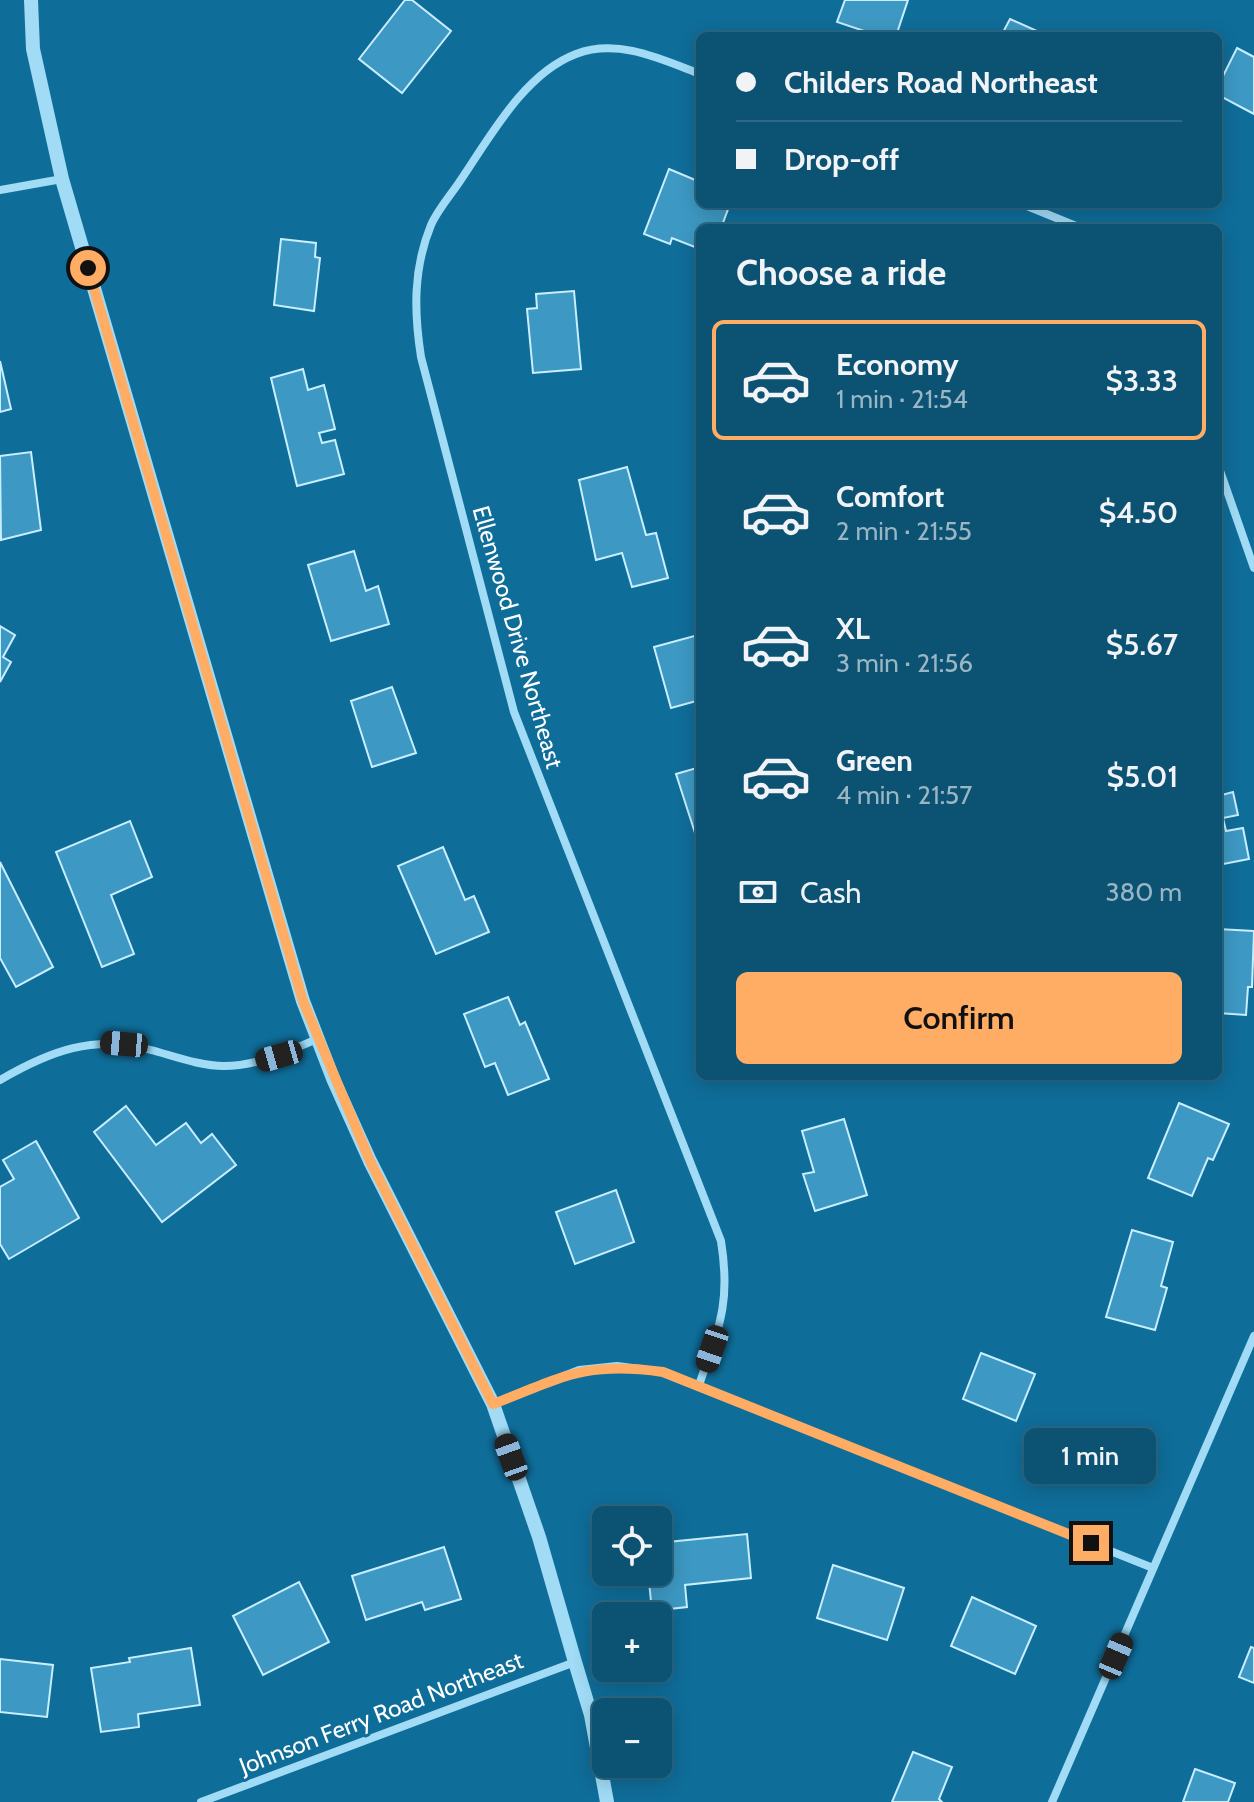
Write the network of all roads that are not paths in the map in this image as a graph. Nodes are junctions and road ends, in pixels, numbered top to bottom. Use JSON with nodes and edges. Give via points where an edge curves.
{"nodes":[{"id":1,"x":31,"y":0,"type":"edge"},
{"id":2,"x":696,"y":72,"type":"edge"},
{"id":3,"x":62,"y":179,"type":"junction"},
{"id":4,"x":0,"y":190,"type":"edge"},
{"id":5,"x":1032,"y":208,"type":"edge"},
{"id":6,"x":1071,"y":224,"type":"edge"},
{"id":7,"x":1222,"y":475,"type":"edge"},
{"id":8,"x":1251,"y":548,"type":"edge"},
{"id":9,"x":1254,"y":568,"type":"edge"},
{"id":10,"x":317,"y":1039,"type":"junction"},
{"id":11,"x":0,"y":1080,"type":"edge"},
{"id":12,"x":1254,"y":1336,"type":"edge"},
{"id":13,"x":699,"y":1385,"type":"junction"},
{"id":14,"x":493,"y":1404,"type":"junction"},
{"id":15,"x":1153,"y":1568,"type":"junction"},
{"id":16,"x":575,"y":1662,"type":"junction"},
{"id":17,"x":201,"y":1802,"type":"edge"},
{"id":18,"x":607,"y":1802,"type":"edge"},
{"id":19,"x":1052,"y":1802,"type":"edge"}],
"edges":[{"from":1,"to":3,"type":"street","via":[[33,49]]},
{"from":2,"to":13,"type":"street","name":"Ellenwood Drive Northeast","via":[[649,54],[609,47],[577,53],[553,66],[528,88],[431,223],[413,307],[421,357],[514,712],[721,1241],[727,1281],[722,1318]]},
{"from":3,"to":4,"type":"street"},
{"from":3,"to":10,"type":"street"},
{"from":5,"to":6,"type":"street"},
{"from":7,"to":8,"type":"street"},
{"from":8,"to":9,"type":"street"},
{"from":10,"to":11,"type":"street","via":[[257,1062],[222,1066],[124,1044],[92,1043],[49,1054]]},
{"from":10,"to":14,"type":"street","via":[[370,1161]]},
{"from":12,"to":15,"type":"street"},
{"from":13,"to":14,"type":"street","via":[[663,1372],[617,1366],[579,1370]]},
{"from":13,"to":15,"type":"street"},
{"from":14,"to":16,"type":"street"},
{"from":15,"to":19,"type":"street"},
{"from":16,"to":17,"type":"street","name":"Johnson Ferry Road Northeast"},
{"from":16,"to":18,"type":"street"}]}
